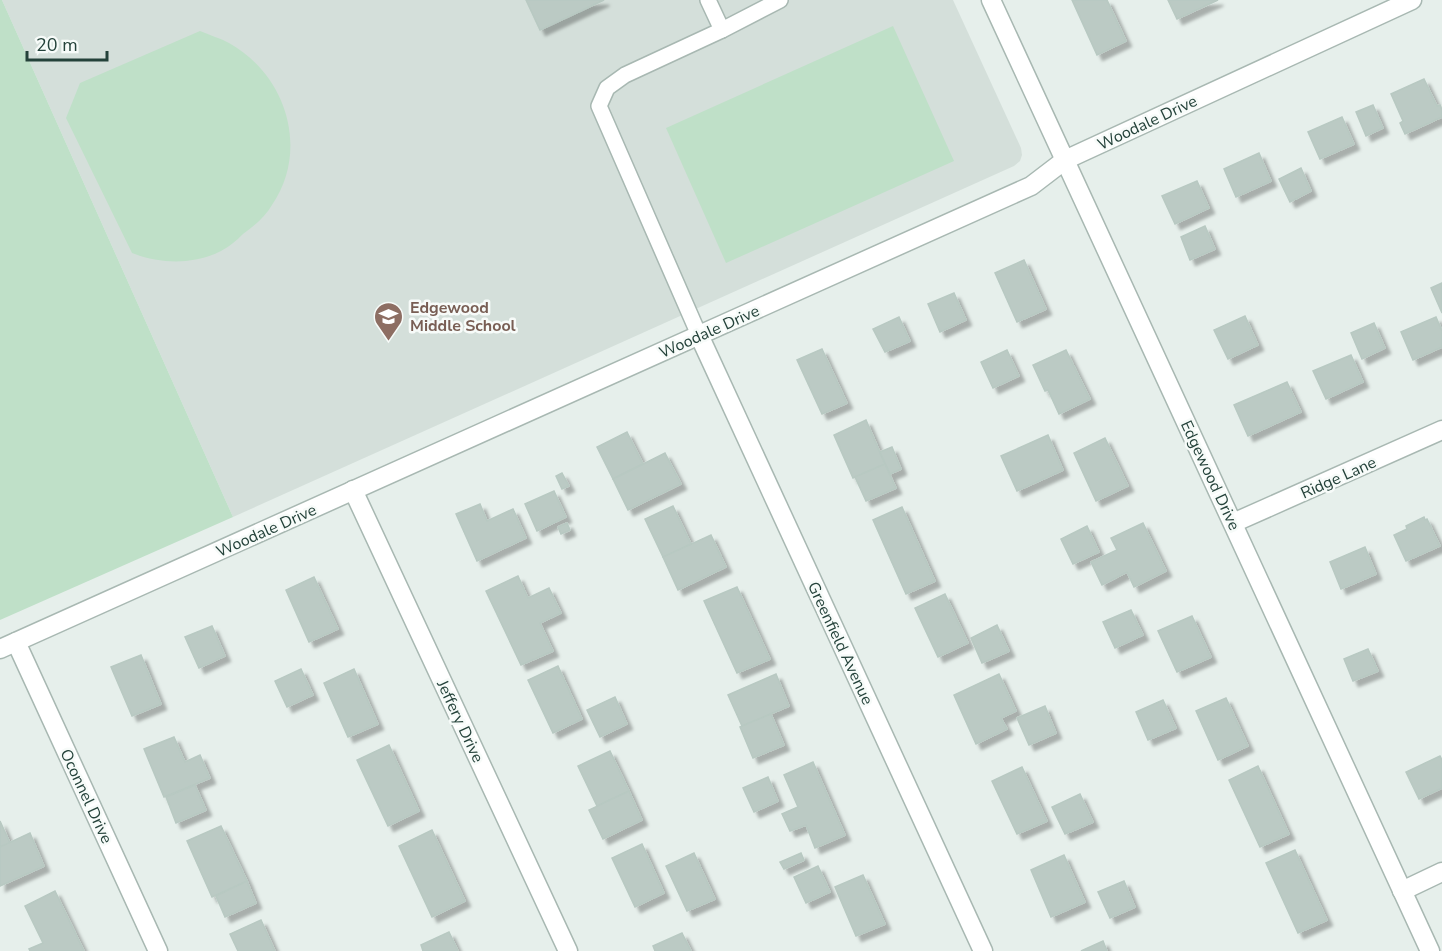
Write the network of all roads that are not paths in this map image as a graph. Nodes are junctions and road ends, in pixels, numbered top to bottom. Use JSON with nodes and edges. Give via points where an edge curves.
{"nodes":[{"id":1,"x":708,"y":0,"type":"edge"},
{"id":2,"x":780,"y":0,"type":"edge"},
{"id":3,"x":991,"y":0,"type":"edge"},
{"id":4,"x":1412,"y":0,"type":"edge"},
{"id":5,"x":722,"y":30,"type":"junction"},
{"id":6,"x":1065,"y":160,"type":"junction"},
{"id":7,"x":699,"y":335,"type":"junction"},
{"id":8,"x":1442,"y":430,"type":"edge"},
{"id":9,"x":353,"y":490,"type":"junction"},
{"id":10,"x":1233,"y":523,"type":"junction"},
{"id":11,"x":8,"y":645,"type":"edge"},
{"id":12,"x":1442,"y":872,"type":"edge"},
{"id":13,"x":1402,"y":891,"type":"junction"},
{"id":14,"x":158,"y":951,"type":"edge"},
{"id":15,"x":568,"y":951,"type":"edge"},
{"id":16,"x":983,"y":951,"type":"edge"},
{"id":17,"x":1430,"y":951,"type":"edge"}],
"edges":[{"from":1,"to":5,"type":"lane"},
{"from":2,"to":5,"type":"lane"},
{"from":3,"to":6,"type":"street","name":"Edgewood Drive"},
{"from":4,"to":6,"type":"street","name":"Woodale Drive"},
{"from":5,"to":7,"type":"lane","via":[[625,75],[607,88],[599,106]]},
{"from":6,"to":7,"type":"street","name":"Woodale Drive","via":[[1031,186]]},
{"from":6,"to":10,"type":"street","name":"Edgewood Drive"},
{"from":7,"to":9,"type":"street","name":"Woodale Drive"},
{"from":7,"to":16,"type":"street","name":"Greenfield Avenue"},
{"from":8,"to":10,"type":"street","name":"Ridge Lane"},
{"from":9,"to":11,"type":"street","name":"Woodale Drive"},
{"from":9,"to":15,"type":"street","name":"Jeffery Drive"},
{"from":10,"to":13,"type":"street","name":"Edgewood Drive"},
{"from":11,"to":14,"type":"street","name":"Oconnel Drive"},
{"from":12,"to":13,"type":"street"},
{"from":13,"to":17,"type":"street","name":"Edgewood Drive"}]}
